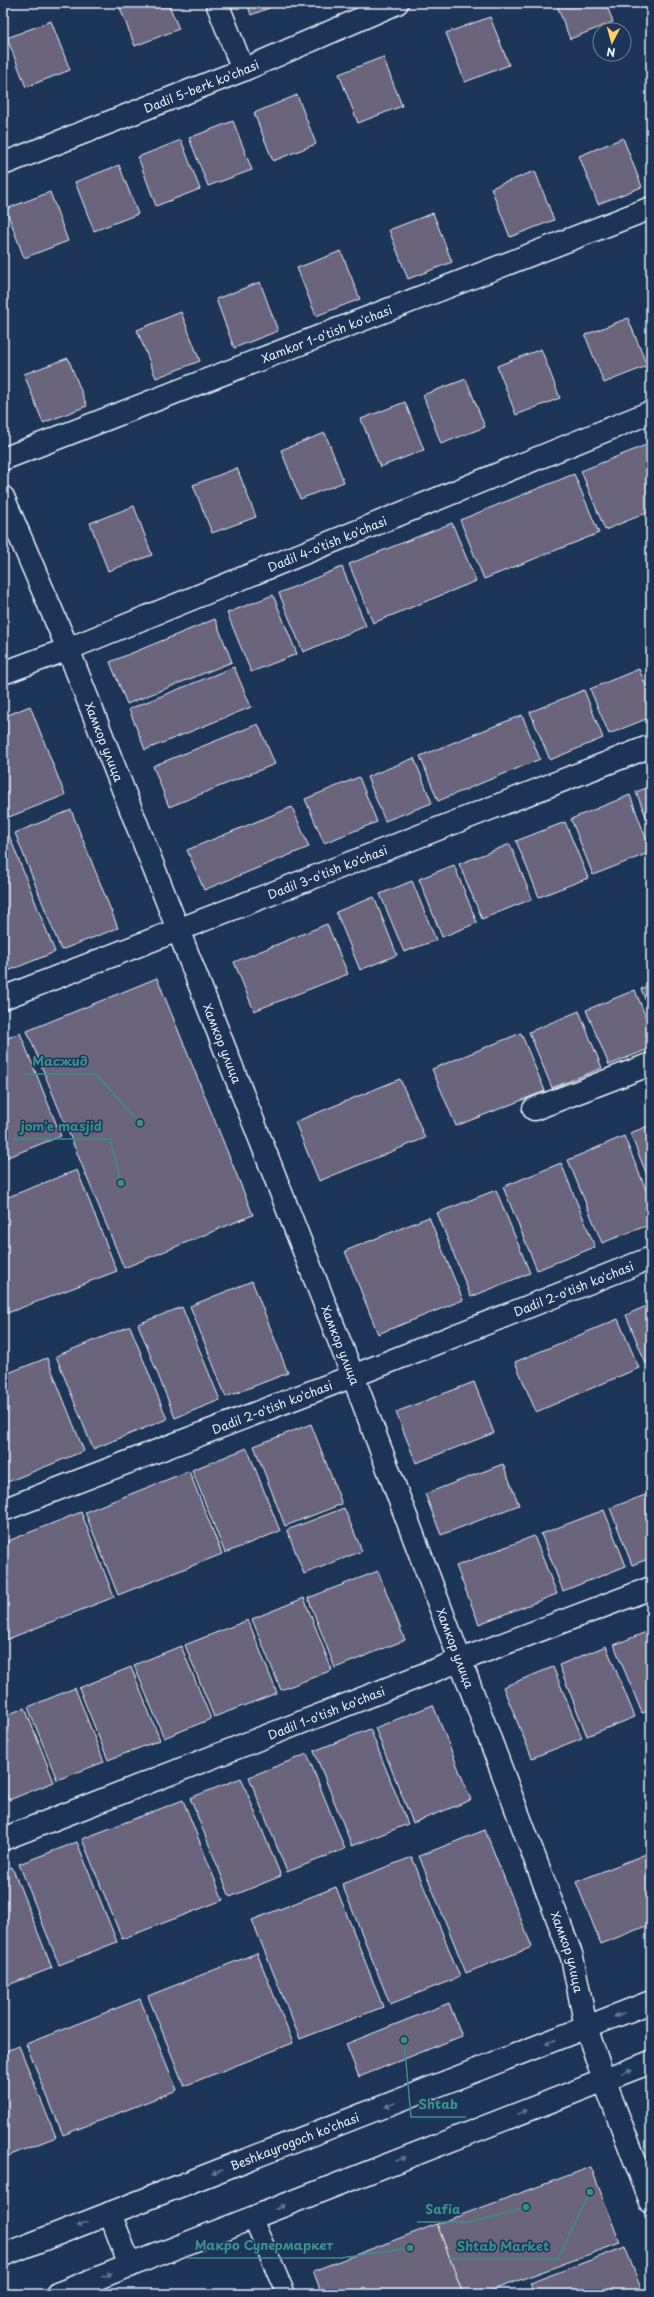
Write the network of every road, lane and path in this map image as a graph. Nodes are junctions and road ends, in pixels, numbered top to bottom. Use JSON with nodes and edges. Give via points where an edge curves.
{"nodes":[{"id":1,"x":217,"y":3,"type":"edge"},
{"id":2,"x":396,"y":3,"type":"edge"},
{"id":3,"x":244,"y":70,"type":"junction"},
{"id":4,"x":3,"y":164,"type":"edge"},
{"id":5,"x":651,"y":208,"type":"edge"},
{"id":6,"x":651,"y":412,"type":"edge"},
{"id":7,"x":3,"y":459,"type":"edge"},
{"id":8,"x":3,"y":497,"type":"edge"},
{"id":9,"x":68,"y":649,"type":"junction"},
{"id":10,"x":3,"y":673,"type":"edge"},
{"id":11,"x":651,"y":746,"type":"edge"},
{"id":12,"x":178,"y":930,"type":"junction"},
{"id":13,"x":3,"y":998,"type":"edge"},
{"id":14,"x":651,"y":1064,"type":"edge"},
{"id":15,"x":534,"y":1109,"type":"dead end"},
{"id":16,"x":651,"y":1258,"type":"edge"},
{"id":17,"x":353,"y":1376,"type":"junction"},
{"id":18,"x":3,"y":1510,"type":"edge"},
{"id":19,"x":651,"y":1588,"type":"edge"},
{"id":20,"x":461,"y":1660,"type":"junction"},
{"id":21,"x":3,"y":1839,"type":"edge"},
{"id":22,"x":651,"y":2002,"type":"edge"},
{"id":23,"x":586,"y":2027,"type":"junction"},
{"id":24,"x":651,"y":2062,"type":"edge"},
{"id":25,"x":604,"y":2080,"type":"junction"},
{"id":26,"x":651,"y":2202,"type":"edge"},
{"id":27,"x":110,"y":2213,"type":"junction"},
{"id":28,"x":252,"y":2217,"type":"junction"},
{"id":29,"x":3,"y":2255,"type":"edge"},
{"id":30,"x":130,"y":2266,"type":"junction"},
{"id":31,"x":57,"y":2294,"type":"edge"},
{"id":32,"x":286,"y":2294,"type":"edge"}],
"edges":[{"from":1,"to":3,"type":"street"},
{"from":2,"to":3,"type":"street","name":"Dadil 5-berk ko'chasi"},
{"from":3,"to":4,"type":"street","name":"Dadil 5-berk ko'chasi"},
{"from":5,"to":7,"type":"street","name":"Xamkor 1-o'tish ko'chasi"},
{"from":6,"to":9,"type":"street","name":"Dadil 4-o'tish ko'chasi"},
{"from":8,"to":9,"type":"street","name":"Хамкор улица"},
{"from":9,"to":10,"type":"street","name":"Dadil 4-o'tish ko'chasi"},
{"from":9,"to":12,"type":"street","name":"Хамкор улица"},
{"from":11,"to":12,"type":"street","name":"Dadil 3-o'tish ko'chasi"},
{"from":12,"to":13,"type":"street","name":"Dadil 3-o'tish ko'chasi"},
{"from":12,"to":17,"type":"street","name":"Хамкор улица"},
{"from":14,"to":15,"type":"street"},
{"from":16,"to":17,"type":"street","name":"Dadil 2-o'tish ko'chasi"},
{"from":17,"to":18,"type":"street","name":"Dadil 2-o'tish ko'chasi"},
{"from":17,"to":20,"type":"street","name":"Хамкор улица"},
{"from":19,"to":20,"type":"street","name":"Dadil 1-o'tish ko'chasi"},
{"from":20,"to":21,"type":"street","name":"Dadil 1-o'tish ko'chasi"},
{"from":20,"to":23,"type":"street","name":"Хамкор улица","via":[[572,1957]]},
{"from":22,"to":23,"type":"street","name":"Beshkayrogoch ko'chasi","one_way":true},
{"from":23,"to":25,"type":"street","name":"Хамкор улица"},
{"from":23,"to":27,"type":"street","name":"Beshkayrogoch ko'chasi","one_way":true},
{"from":25,"to":24,"type":"street","one_way":true},
{"from":25,"to":26,"type":"street","name":"Хамкор улица"},
{"from":28,"to":25,"type":"street","one_way":true},
{"from":27,"to":29,"type":"street","name":"Beshkayrogoch ko'chasi","one_way":true},
{"from":27,"to":30,"type":"street"},
{"from":28,"to":30,"type":"street"},
{"from":28,"to":32,"type":"lane"},
{"from":31,"to":30,"type":"street","one_way":true}]}
